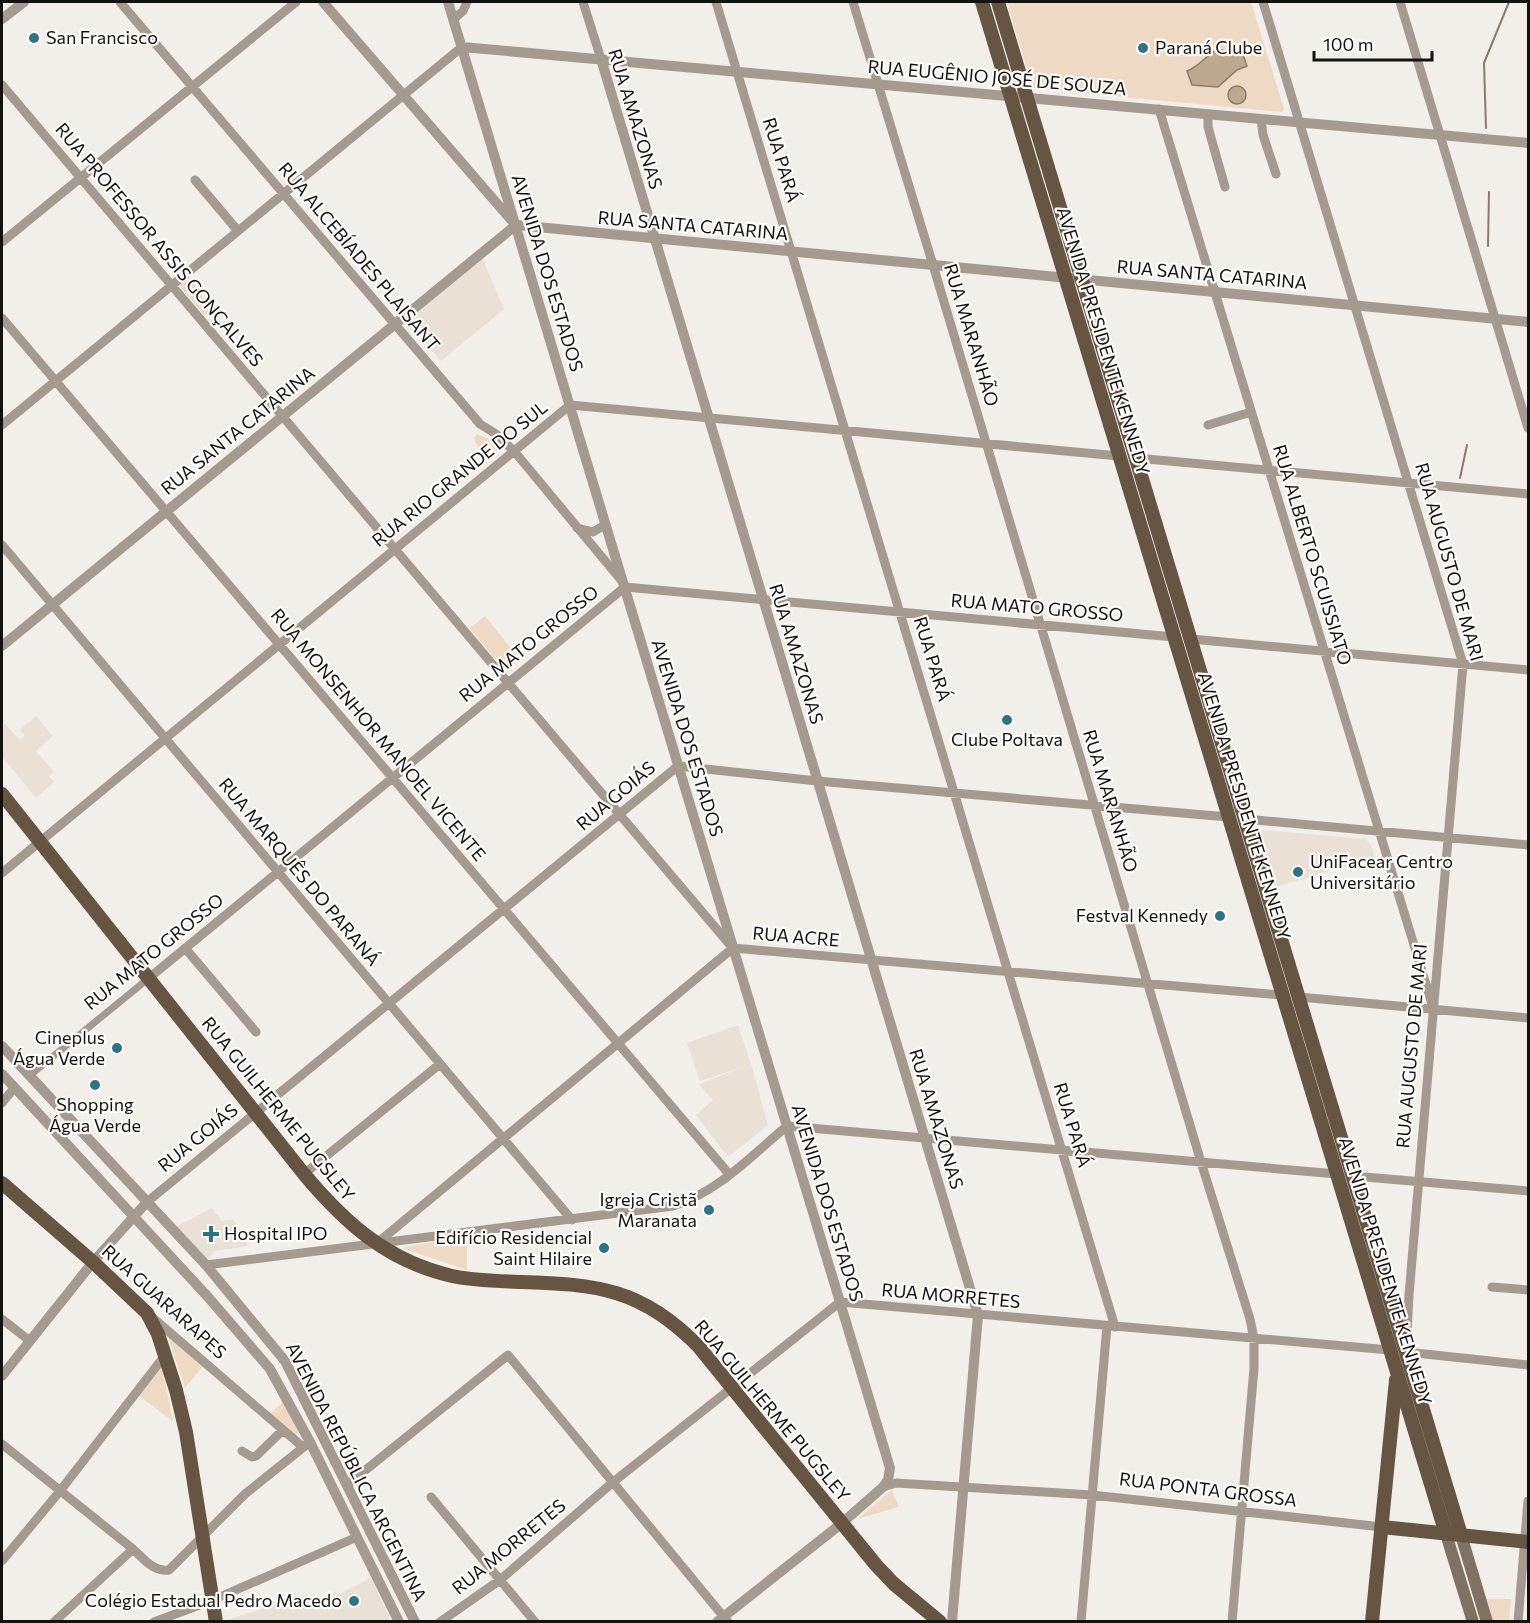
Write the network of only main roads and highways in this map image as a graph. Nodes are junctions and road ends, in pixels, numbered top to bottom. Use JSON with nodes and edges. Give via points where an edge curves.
{"nodes":[{"id":1,"x":981,"y":2,"type":"edge"},
{"id":2,"x":998,"y":2,"type":"edge"},
{"id":3,"x":1053,"y":185,"type":"junction"},
{"id":4,"x":1037,"y":187,"type":"junction"},
{"id":5,"x":1201,"y":728,"type":"junction"},
{"id":6,"x":1218,"y":729,"type":"junction"},
{"id":7,"x":2,"y":794,"type":"edge"},
{"id":8,"x":1312,"y":1041,"type":"junction"},
{"id":9,"x":1298,"y":1045,"type":"junction"},
{"id":10,"x":2,"y":1183,"type":"edge"},
{"id":11,"x":1406,"y":1401,"type":"junction"},
{"id":12,"x":1382,"y":1527,"type":"junction"},
{"id":13,"x":1446,"y":1534,"type":"junction"},
{"id":14,"x":1461,"y":1536,"type":"junction"},
{"id":15,"x":1527,"y":1542,"type":"edge"},
{"id":16,"x":216,"y":1622,"type":"edge"},
{"id":17,"x":940,"y":1622,"type":"edge"},
{"id":18,"x":1372,"y":1622,"type":"edge"},
{"id":19,"x":1473,"y":1622,"type":"edge"},
{"id":20,"x":1487,"y":1622,"type":"edge"}],
"edges":[{"from":1,"to":4,"type":"main road","name":"AVENIDA PRESIDENTE KENNEDY"},
{"from":2,"to":3,"type":"main road","name":"AVENIDA PRESIDENTE KENNEDY"},
{"from":3,"to":4,"type":"main road","via":[[1045,179]]},
{"from":3,"to":6,"type":"main road","name":"AVENIDA PRESIDENTE KENNEDY"},
{"from":4,"to":5,"type":"main road","name":"AVENIDA PRESIDENTE KENNEDY"},
{"from":5,"to":6,"type":"main road"},
{"from":5,"to":9,"type":"main road","name":"AVENIDA PRESIDENTE KENNEDY"},
{"from":6,"to":8,"type":"main road","name":"AVENIDA PRESIDENTE KENNEDY"},
{"from":7,"to":17,"type":"main road","name":"RUA GUILHERME PUGSLEY","via":[[339,1213],[376,1244],[418,1265],[452,1276],[589,1285],[656,1310],[699,1347],[894,1584]]},
{"from":8,"to":9,"type":"main road"},
{"from":8,"to":11,"type":"main road","name":"AVENIDA PRESIDENTE KENNEDY","via":[[1406,1352]]},
{"from":9,"to":11,"type":"main road","name":"AVENIDA PRESIDENTE KENNEDY"},
{"from":10,"to":16,"type":"main road","name":"RUA GUARARAPES","via":[[147,1313],[158,1334],[186,1432]]},
{"from":11,"to":12,"type":"main road"},
{"from":11,"to":13,"type":"main road","name":"AVENIDA PRESIDENTE KENNEDY"},
{"from":11,"to":14,"type":"main road","name":"AVENIDA PRESIDENTE KENNEDY"},
{"from":12,"to":13,"type":"main road","name":"RUA PONTA GROSSA"},
{"from":12,"to":18,"type":"main road"},
{"from":13,"to":14,"type":"main road","name":"RUA PONTA GROSSA"},
{"from":13,"to":19,"type":"main road","name":"AVENIDA PRESIDENTE KENNEDY"},
{"from":14,"to":15,"type":"main road","name":"RUA PONTA GROSSA"},
{"from":14,"to":20,"type":"main road","name":"AVENIDA PRESIDENTE KENNEDY"}]}
